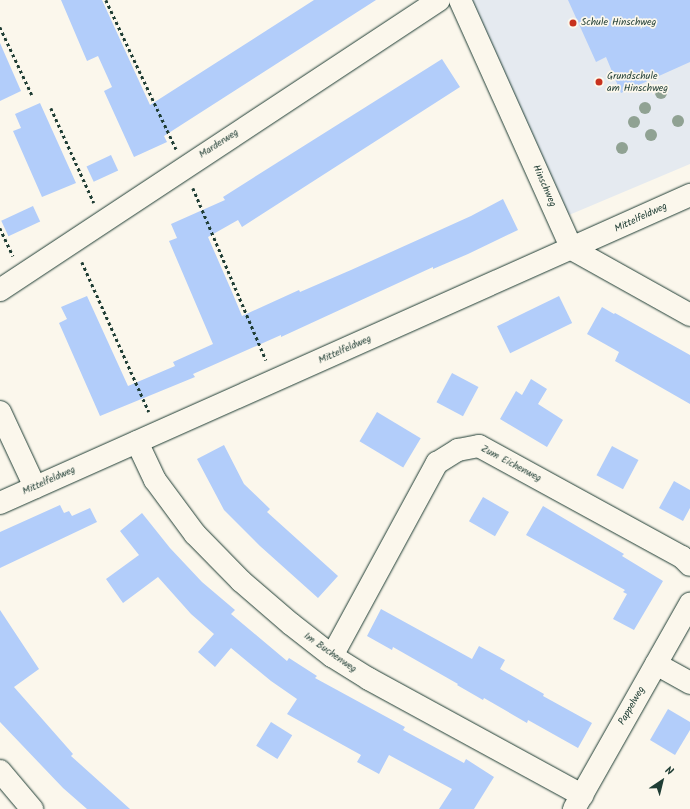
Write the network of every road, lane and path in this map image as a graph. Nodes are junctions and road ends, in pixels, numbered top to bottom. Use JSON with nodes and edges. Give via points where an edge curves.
{"nodes":[{"id":1,"x":106,"y":0,"type":"edge"},
{"id":2,"x":439,"y":0,"type":"edge"},
{"id":3,"x":460,"y":0,"type":"edge"},
{"id":4,"x":0,"y":27,"type":"edge"},
{"id":5,"x":32,"y":95,"type":"dead end"},
{"id":6,"x":51,"y":108,"type":"dead end"},
{"id":7,"x":184,"y":167,"type":"junction"},
{"id":8,"x":690,"y":195,"type":"edge"},
{"id":9,"x":103,"y":222,"type":"junction"},
{"id":10,"x":0,"y":228,"type":"edge"},
{"id":11,"x":72,"y":241,"type":"junction"},
{"id":12,"x":572,"y":249,"type":"junction"},
{"id":13,"x":22,"y":275,"type":"junction"},
{"id":14,"x":0,"y":290,"type":"edge"},
{"id":15,"x":690,"y":315,"type":"edge"},
{"id":16,"x":275,"y":381,"type":"junction"},
{"id":17,"x":0,"y":412,"type":"edge"},
{"id":18,"x":159,"y":433,"type":"junction"},
{"id":19,"x":137,"y":442,"type":"junction"},
{"id":20,"x":35,"y":488,"type":"junction"},
{"id":21,"x":0,"y":503,"type":"edge"},
{"id":22,"x":690,"y":565,"type":"edge"},
{"id":23,"x":690,"y":604,"type":"edge"},
{"id":24,"x":332,"y":656,"type":"junction"},
{"id":25,"x":656,"y":664,"type":"junction"},
{"id":26,"x":690,"y":683,"type":"edge"},
{"id":27,"x":0,"y":771,"type":"edge"},
{"id":28,"x":578,"y":802,"type":"edge"},
{"id":29,"x":32,"y":809,"type":"edge"}],
"edges":[{"from":1,"to":7,"type":"path"},
{"from":2,"to":7,"type":"street","name":"Marderweg"},
{"from":3,"to":12,"type":"street","name":"Hinschweg"},
{"from":4,"to":5,"type":"path"},
{"from":6,"to":9,"type":"path"},
{"from":7,"to":9,"type":"street","name":"Marderweg"},
{"from":7,"to":16,"type":"path"},
{"from":8,"to":12,"type":"street","name":"Mittelfeldweg"},
{"from":9,"to":11,"type":"street","name":"Marderweg"},
{"from":10,"to":13,"type":"path"},
{"from":11,"to":13,"type":"street","name":"Marderweg"},
{"from":11,"to":18,"type":"path"},
{"from":12,"to":15,"type":"street"},
{"from":12,"to":16,"type":"street","name":"Mittelfeldweg"},
{"from":13,"to":14,"type":"street","name":"Marderweg"},
{"from":16,"to":18,"type":"street","name":"Mittelfeldweg"},
{"from":17,"to":20,"type":"street"},
{"from":18,"to":19,"type":"street","name":"Mittelfeldweg"},
{"from":19,"to":20,"type":"street","name":"Mittelfeldweg"},
{"from":19,"to":24,"type":"street","name":"Im Buchenweg","via":[[155,480],[195,534],[241,581]]},
{"from":20,"to":21,"type":"street","name":"Mittelfeldweg"},
{"from":22,"to":24,"type":"street","name":"Zum Eichenweg","via":[[682,558],[479,446],[458,450],[437,463]]},
{"from":23,"to":25,"type":"street","name":"Pappelweg"},
{"from":24,"to":28,"type":"street","name":"Im Buchenweg"},
{"from":25,"to":26,"type":"street"},
{"from":25,"to":28,"type":"street","name":"Pappelweg"},
{"from":27,"to":29,"type":"street"}]}
